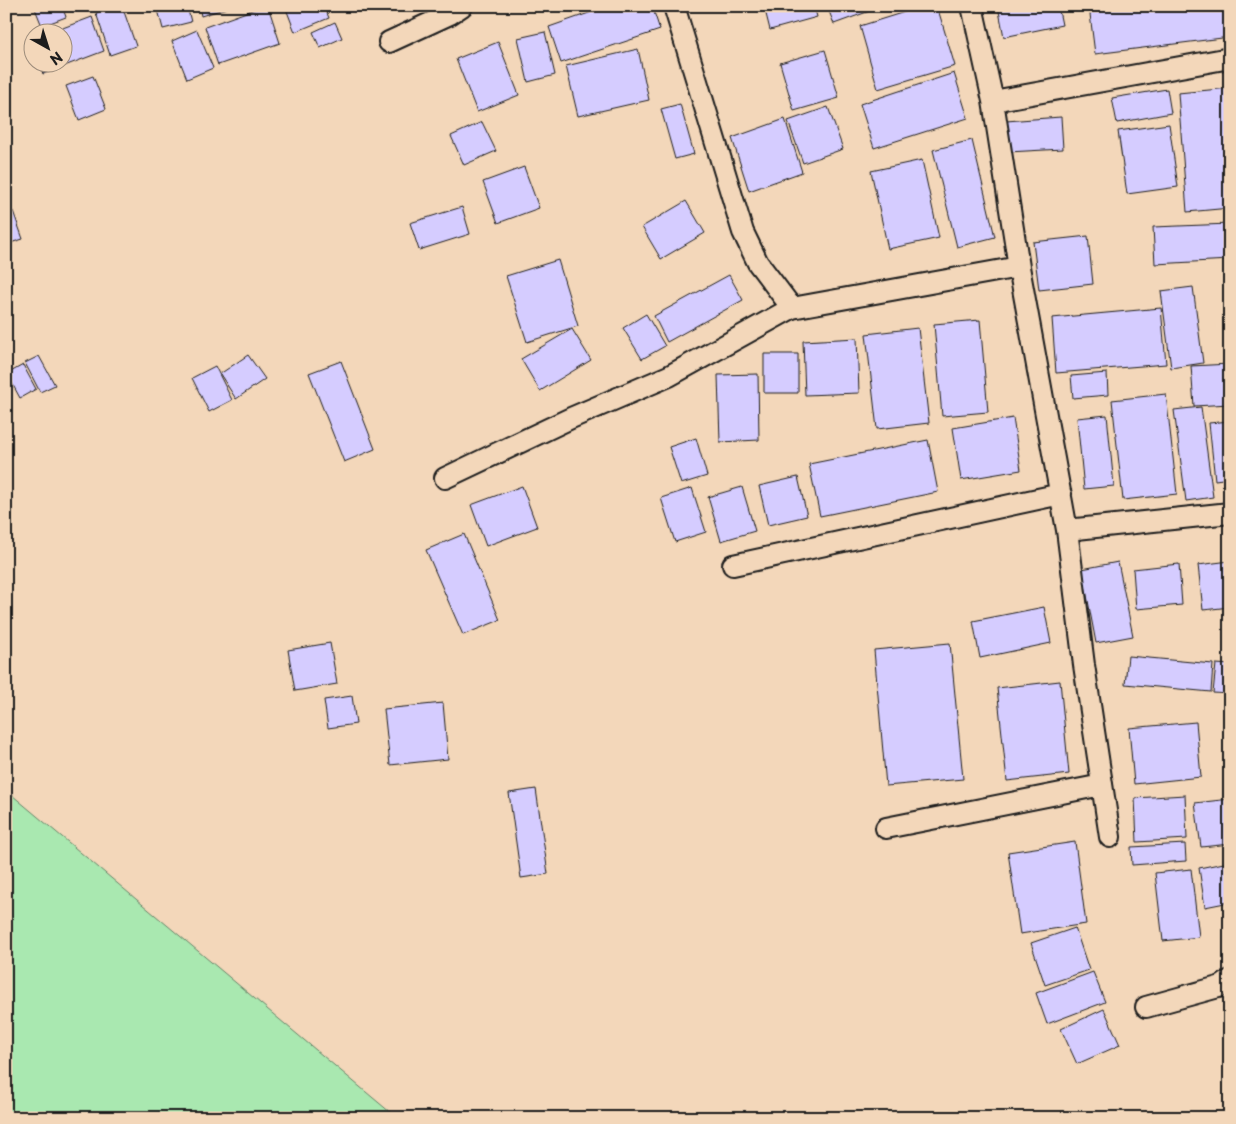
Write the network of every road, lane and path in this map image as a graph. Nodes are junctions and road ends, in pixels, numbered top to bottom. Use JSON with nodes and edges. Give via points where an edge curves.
{"nodes":[{"id":1,"x":462,"y":6,"type":"edge"},
{"id":2,"x":674,"y":6,"type":"edge"},
{"id":3,"x":972,"y":6,"type":"edge"},
{"id":4,"x":389,"y":42,"type":"dead end"},
{"id":5,"x":1230,"y":58,"type":"edge"},
{"id":6,"x":993,"y":101,"type":"junction"},
{"id":7,"x":1019,"y":266,"type":"junction"},
{"id":8,"x":792,"y":308,"type":"junction"},
{"id":9,"x":445,"y":478,"type":"dead end"},
{"id":10,"x":1061,"y":494,"type":"junction"},
{"id":11,"x":1230,"y":514,"type":"edge"},
{"id":12,"x":1067,"y":530,"type":"junction"},
{"id":13,"x":733,"y":565,"type":"dead end"},
{"id":14,"x":1102,"y":785,"type":"junction"},
{"id":15,"x":886,"y":828,"type":"dead end"},
{"id":16,"x":1110,"y":837,"type":"dead end"},
{"id":17,"x":1230,"y":980,"type":"edge"},
{"id":18,"x":1146,"y":1006,"type":"dead end"}],
"edges":[{"from":1,"to":4,"type":"street"},
{"from":2,"to":8,"type":"street","via":[[743,232],[758,263]]},
{"from":3,"to":6,"type":"street"},
{"from":5,"to":6,"type":"street"},
{"from":6,"to":7,"type":"street"},
{"from":7,"to":8,"type":"street"},
{"from":7,"to":10,"type":"street"},
{"from":8,"to":9,"type":"street","via":[[669,376]]},
{"from":10,"to":12,"type":"street"},
{"from":10,"to":13,"type":"street"},
{"from":11,"to":12,"type":"street"},
{"from":12,"to":14,"type":"street"},
{"from":14,"to":15,"type":"street"},
{"from":14,"to":16,"type":"street"},
{"from":17,"to":18,"type":"street","via":[[1222,986]]}]}
